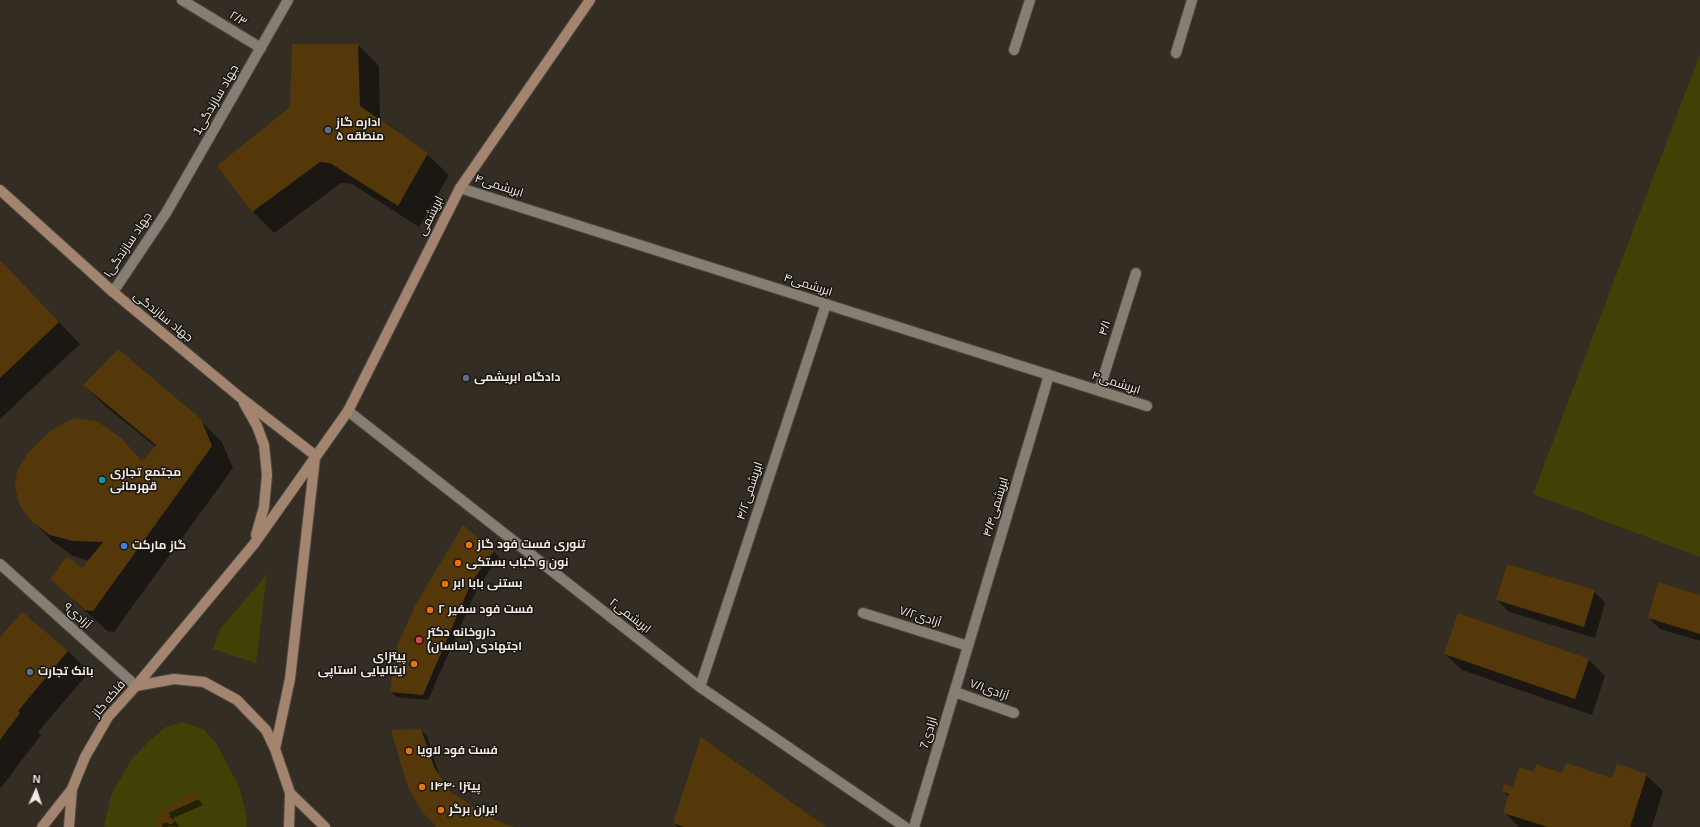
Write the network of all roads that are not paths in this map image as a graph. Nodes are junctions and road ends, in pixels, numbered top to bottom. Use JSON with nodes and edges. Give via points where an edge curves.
{"nodes":[{"id":1,"x":182,"y":0,"type":"edge"},
{"id":2,"x":288,"y":0,"type":"edge"},
{"id":3,"x":590,"y":0,"type":"edge"},
{"id":4,"x":1030,"y":0,"type":"edge"},
{"id":5,"x":1192,"y":0,"type":"edge"},
{"id":6,"x":261,"y":48,"type":"junction"},
{"id":7,"x":1014,"y":50,"type":"dead end"},
{"id":8,"x":1176,"y":53,"type":"dead end"},
{"id":9,"x":460,"y":188,"type":"junction"},
{"id":10,"x":0,"y":190,"type":"edge"},
{"id":11,"x":166,"y":213,"type":"joint"},
{"id":12,"x":1136,"y":273,"type":"dead end"},
{"id":13,"x":112,"y":292,"type":"junction"},
{"id":14,"x":826,"y":304,"type":"junction"},
{"id":15,"x":1049,"y":375,"type":"junction"},
{"id":16,"x":1099,"y":391,"type":"junction"},
{"id":17,"x":241,"y":398,"type":"junction"},
{"id":18,"x":1147,"y":406,"type":"dead end"},
{"id":19,"x":348,"y":411,"type":"junction"},
{"id":20,"x":316,"y":456,"type":"junction"},
{"id":21,"x":254,"y":544,"type":"junction"},
{"id":22,"x":0,"y":564,"type":"edge"},
{"id":23,"x":863,"y":613,"type":"dead end"},
{"id":24,"x":968,"y":646,"type":"junction"},
{"id":25,"x":136,"y":686,"type":"junction"},
{"id":26,"x":700,"y":687,"type":"junction"},
{"id":27,"x":955,"y":692,"type":"junction"},
{"id":28,"x":1014,"y":713,"type":"dead end"},
{"id":29,"x":275,"y":749,"type":"junction"},
{"id":30,"x":72,"y":789,"type":"junction"},
{"id":31,"x":290,"y":793,"type":"junction"},
{"id":32,"x":42,"y":827,"type":"edge"},
{"id":33,"x":69,"y":827,"type":"edge"},
{"id":34,"x":289,"y":827,"type":"edge"},
{"id":35,"x":325,"y":827,"type":"edge"},
{"id":36,"x":905,"y":827,"type":"edge"},
{"id":37,"x":914,"y":827,"type":"edge"}],
"edges":[{"from":1,"to":6,"type":"street","name":"۲/۳"},
{"from":2,"to":6,"type":"street","name":"1جهاد سازندگی"},
{"from":3,"to":9,"type":"main road","name":"ابریشمی"},
{"from":4,"to":7,"type":"street"},
{"from":5,"to":8,"type":"street"},
{"from":6,"to":11,"type":"street","name":"1جهاد سازندگی"},
{"from":9,"to":14,"type":"street","name":"ابریشمی۴"},
{"from":9,"to":19,"type":"main road","name":"ابریشمی"},
{"from":10,"to":13,"type":"main road","name":"جهاد سازندگی"},
{"from":11,"to":13,"type":"street","name":"۱جهاد سازندگی"},
{"from":12,"to":16,"type":"street","name":"۴/۱"},
{"from":13,"to":17,"type":"main road","name":"جهاد سازندگی"},
{"from":14,"to":15,"type":"street","name":"ابریشمی۴"},
{"from":14,"to":26,"type":"street","name":"ابریشمی۴/۲"},
{"from":15,"to":16,"type":"street","name":"ابریشمی۴"},
{"from":15,"to":24,"type":"street","name":"ابریشمی۴/۴"},
{"from":16,"to":18,"type":"street","name":"ابریشمی۴"},
{"from":17,"to":20,"type":"main road","name":"جهاد سازندگی"},
{"from":17,"to":21,"type":"main road","via":[[257,426],[264,445],[264,507]]},
{"from":19,"to":20,"type":"main road","name":"ابریشمی"},
{"from":19,"to":26,"type":"street","name":"ابریشمی۲"},
{"from":20,"to":21,"type":"main road","name":"ابریشمی"},
{"from":20,"to":29,"type":"main road","via":[[290,679]]},
{"from":21,"to":25,"type":"main road","name":"ابریشمی"},
{"from":22,"to":25,"type":"street","name":"آزادی۹"},
{"from":23,"to":24,"type":"street","name":"۷/۲آزادی"},
{"from":24,"to":27,"type":"street","name":"7آزادی"},
{"from":25,"to":29,"type":"main road","name":"فلکه گاز","via":[[174,679],[204,682],[237,700],[266,730]]},
{"from":25,"to":30,"type":"main road","name":"فلکه گاز","via":[[108,717],[85,757]]},
{"from":26,"to":36,"type":"street","name":"ابریشمی۲"},
{"from":27,"to":28,"type":"street","name":"۷/۱آزادی"},
{"from":27,"to":37,"type":"street","name":"7آزادی"},
{"from":29,"to":31,"type":"main road","name":"فلکه گاز"},
{"from":30,"to":32,"type":"main road"},
{"from":30,"to":33,"type":"main road","name":"فلکه گاز"},
{"from":31,"to":34,"type":"main road","name":"فلکه گاز"},
{"from":31,"to":35,"type":"main road"}]}
